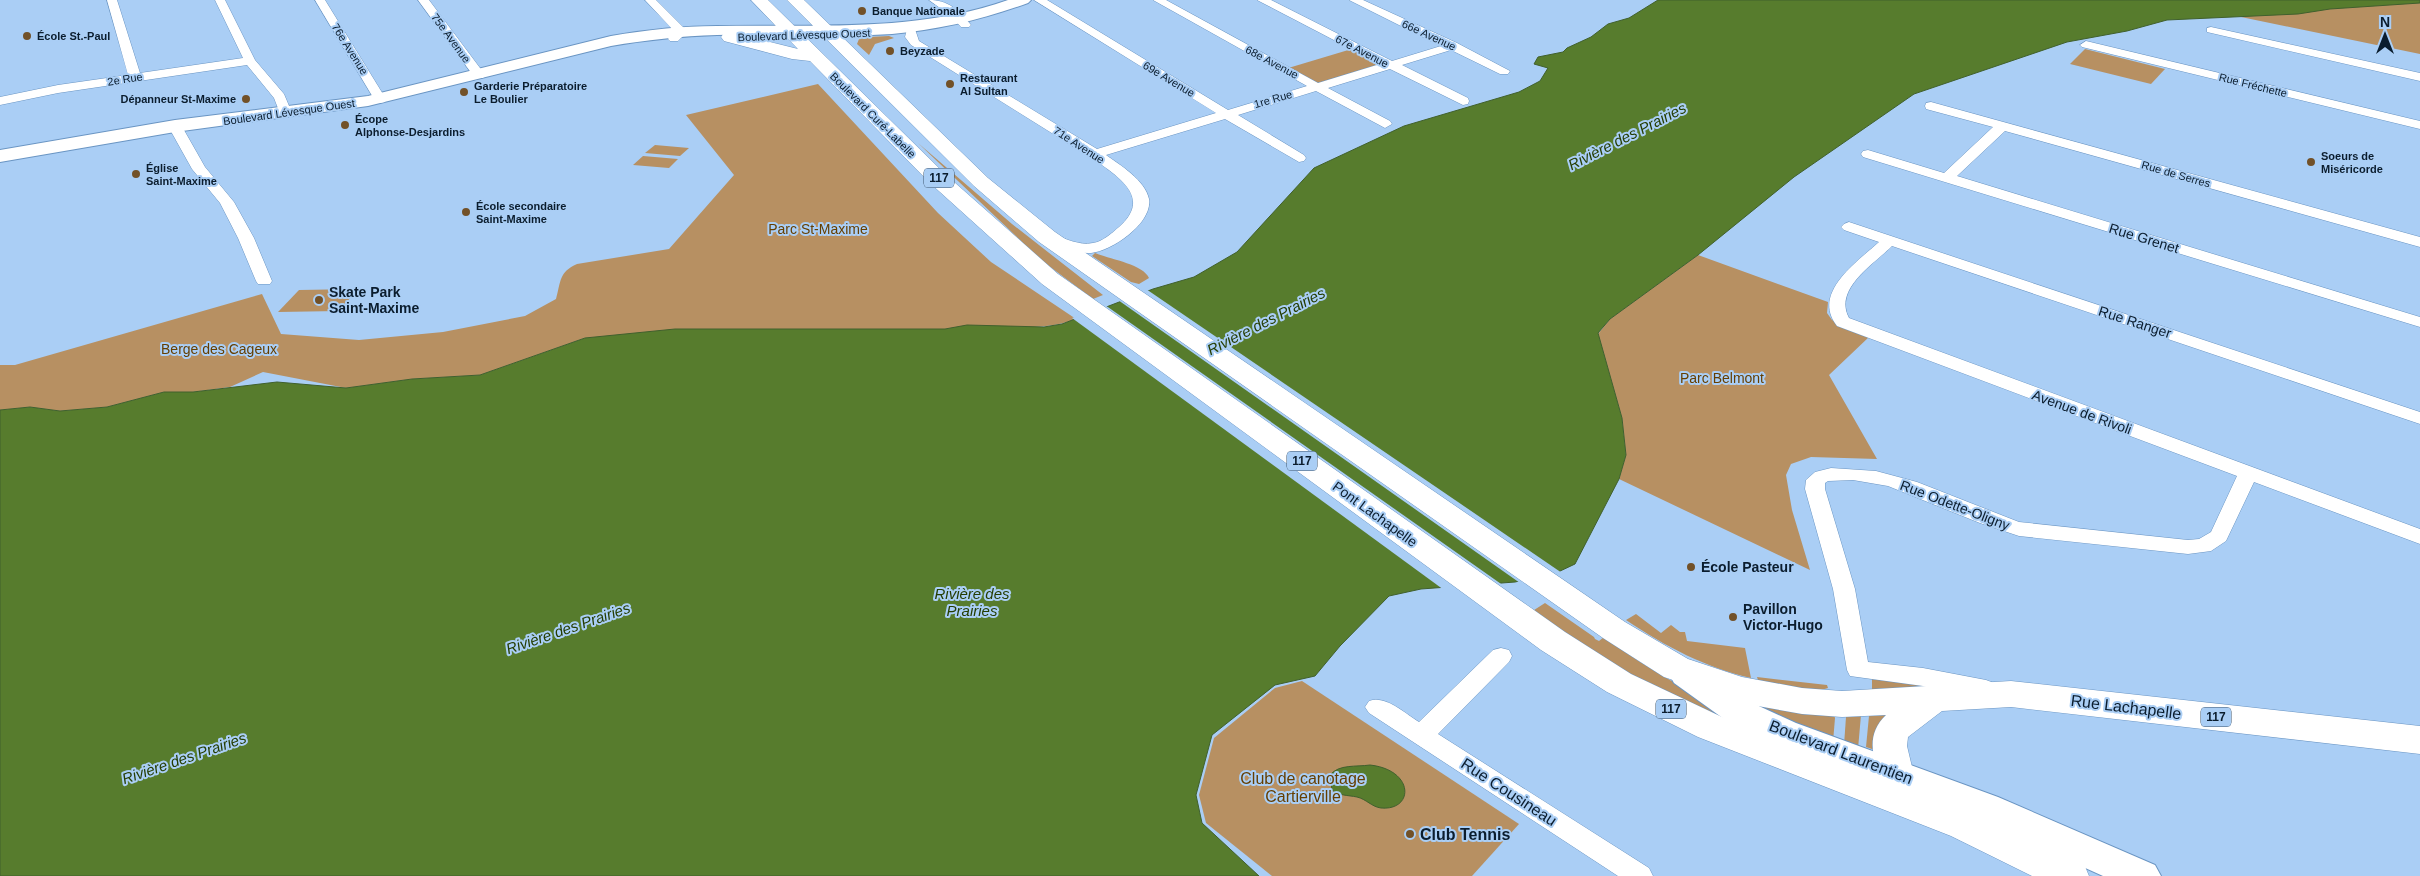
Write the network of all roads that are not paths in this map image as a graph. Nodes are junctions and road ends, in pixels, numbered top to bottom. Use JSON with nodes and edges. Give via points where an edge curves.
{"nodes":[{"id":1,"x":112,"y":0,"type":"edge"},
{"id":2,"x":220,"y":0,"type":"edge"},
{"id":3,"x":320,"y":0,"type":"edge"},
{"id":4,"x":423,"y":0,"type":"edge"},
{"id":5,"x":650,"y":0,"type":"edge"},
{"id":6,"x":759,"y":0,"type":"edge"},
{"id":7,"x":795,"y":0,"type":"edge"},
{"id":8,"x":934,"y":0,"type":"edge"},
{"id":9,"x":1023,"y":0,"type":"edge"},
{"id":10,"x":1028,"y":0,"type":"edge"},
{"id":11,"x":1039,"y":0,"type":"edge"},
{"id":12,"x":1158,"y":0,"type":"edge"},
{"id":13,"x":1262,"y":0,"type":"edge"},
{"id":14,"x":1354,"y":0,"type":"edge"},
{"id":15,"x":962,"y":22,"type":"junction"},
{"id":16,"x":2211,"y":30,"type":"dead end"},
{"id":17,"x":911,"y":31,"type":"junction"},
{"id":18,"x":791,"y":32,"type":"junction"},
{"id":19,"x":829,"y":32,"type":"junction"},
{"id":20,"x":677,"y":36,"type":"junction"},
{"id":21,"x":730,"y":37,"type":"junction"},
{"id":22,"x":2086,"y":45,"type":"dead end"},
{"id":23,"x":1453,"y":46,"type":"junction"},
{"id":24,"x":814,"y":56,"type":"junction"},
{"id":25,"x":250,"y":61,"type":"junction"},
{"id":26,"x":1389,"y":65,"type":"junction"},
{"id":27,"x":1504,"y":71,"type":"dead end"},
{"id":28,"x":479,"y":75,"type":"junction"},
{"id":29,"x":135,"y":77,"type":"junction"},
{"id":30,"x":2420,"y":77,"type":"edge"},
{"id":31,"x":1317,"y":86,"type":"junction"},
{"id":32,"x":380,"y":99,"type":"junction"},
{"id":33,"x":0,"y":101,"type":"edge"},
{"id":34,"x":1463,"y":101,"type":"dead end"},
{"id":35,"x":1931,"y":106,"type":"dead end"},
{"id":36,"x":286,"y":113,"type":"junction"},
{"id":37,"x":1225,"y":113,"type":"junction"},
{"id":38,"x":1385,"y":124,"type":"dead end"},
{"id":39,"x":2420,"y":125,"type":"edge"},
{"id":40,"x":175,"y":126,"type":"junction"},
{"id":41,"x":2002,"y":126,"type":"junction"},
{"id":42,"x":1094,"y":154,"type":"junction"},
{"id":43,"x":1868,"y":154,"type":"dead end"},
{"id":44,"x":0,"y":156,"type":"edge"},
{"id":45,"x":1299,"y":158,"type":"dead end"},
{"id":46,"x":1947,"y":178,"type":"junction"},
{"id":47,"x":1850,"y":227,"type":"dead end"},
{"id":48,"x":1047,"y":238,"type":"junction"},
{"id":49,"x":1890,"y":240,"type":"junction"},
{"id":50,"x":2420,"y":242,"type":"edge"},
{"id":51,"x":264,"y":281,"type":"dead end"},
{"id":52,"x":1082,"y":303,"type":"joint"},
{"id":53,"x":2420,"y":322,"type":"edge"},
{"id":54,"x":2420,"y":418,"type":"edge"},
{"id":55,"x":2248,"y":473,"type":"junction"},
{"id":56,"x":2420,"y":537,"type":"edge"},
{"id":57,"x":1521,"y":619,"type":"joint"},
{"id":58,"x":1501,"y":656,"type":"dead end"},
{"id":59,"x":1676,"y":668,"type":"junction"},
{"id":60,"x":1858,"y":670,"type":"joint"},
{"id":61,"x":2011,"y":694,"type":"junction"},
{"id":62,"x":1934,"y":700,"type":"junction"},
{"id":63,"x":1377,"y":707,"type":"dead end"},
{"id":64,"x":1421,"y":735,"type":"junction"},
{"id":65,"x":2420,"y":740,"type":"edge"},
{"id":66,"x":1908,"y":790,"type":"junction"},
{"id":67,"x":1640,"y":876,"type":"edge"},
{"id":68,"x":2070,"y":876,"type":"edge"},
{"id":69,"x":2142,"y":876,"type":"edge"}],
"edges":[{"from":1,"to":29,"type":"street"},
{"from":2,"to":25,"type":"street"},
{"from":3,"to":32,"type":"street","name":"76e Avenue"},
{"from":4,"to":28,"type":"street","name":"75e Avenue"},
{"from":5,"to":20,"type":"street","via":[[678,28]]},
{"from":6,"to":18,"type":"main road","name":"Boulevard Curé-Labelle","number":"117"},
{"from":7,"to":19,"type":"main road","number":"117"},
{"from":8,"to":15,"type":"street"},
{"from":9,"to":15,"type":"street","name":"Boulevard Lévesque Ouest"},
{"from":10,"to":15,"type":"street","name":"Boulevard Lévesque Ouest","via":[[1002,15]]},
{"from":11,"to":37,"type":"street","name":"69e Avenue"},
{"from":12,"to":31,"type":"street","name":"68e Avenue"},
{"from":13,"to":26,"type":"street","name":"67e Avenue"},
{"from":14,"to":23,"type":"street","name":"66e Avenue"},
{"from":15,"to":17,"type":"street","name":"Boulevard Lévesque Ouest"},
{"from":15,"to":19,"type":"street","name":"Boulevard Lévesque Ouest"},
{"from":16,"to":30,"type":"street"},
{"from":17,"to":19,"type":"street","name":"Boulevard Lévesque Ouest"},
{"from":17,"to":42,"type":"street","name":"71e Avenue","via":[[915,43]]},
{"from":18,"to":19,"type":"street","name":"Boulevard Lévesque Ouest"},
{"from":18,"to":20,"type":"street","name":"Boulevard Lévesque Ouest"},
{"from":18,"to":21,"type":"street","name":"Boulevard Lévesque Ouest"},
{"from":18,"to":24,"type":"main road","name":"Boulevard Curé-Labelle","number":"117"},
{"from":19,"to":48,"type":"main road","number":"117","via":[[981,182]]},
{"from":20,"to":21,"type":"street","name":"Boulevard Lévesque Ouest"},
{"from":20,"to":28,"type":"street","name":"Boulevard Lévesque Ouest","via":[[574,52]]},
{"from":21,"to":24,"type":"main road","via":[[792,54]]},
{"from":22,"to":39,"type":"street","name":"Rue Fréchette"},
{"from":23,"to":26,"type":"street","name":"1re Rue"},
{"from":23,"to":27,"type":"street","name":"66e Avenue"},
{"from":24,"to":52,"type":"main road","name":"Boulevard Curé-Labelle","number":"117","via":[[990,228]]},
{"from":25,"to":29,"type":"street","name":"2e Rue"},
{"from":25,"to":36,"type":"street","via":[[280,98]]},
{"from":26,"to":31,"type":"street","name":"1re Rue"},
{"from":26,"to":34,"type":"street","name":"67e Avenue"},
{"from":28,"to":32,"type":"street","name":"Boulevard Lévesque Ouest"},
{"from":29,"to":33,"type":"street","name":"2e Rue"},
{"from":31,"to":37,"type":"street","name":"1re Rue"},
{"from":31,"to":38,"type":"street","name":"68e Avenue"},
{"from":32,"to":36,"type":"street","name":"Boulevard Lévesque Ouest"},
{"from":35,"to":41,"type":"street","name":"Rue de Serres"},
{"from":36,"to":40,"type":"street","name":"Boulevard Lévesque Ouest"},
{"from":37,"to":42,"type":"street","name":"1re Rue"},
{"from":37,"to":45,"type":"street","name":"69e Avenue"},
{"from":40,"to":44,"type":"street","name":"Boulevard Lévesque Ouest"},
{"from":40,"to":51,"type":"street","via":[[199,169],[227,202]]},
{"from":41,"to":46,"type":"street"},
{"from":41,"to":50,"type":"street","name":"Rue de Serres"},
{"from":42,"to":48,"type":"street","name":"71e Avenue","via":[[1136,188],[1142,198],[1142,209],[1113,240],[1101,246],[1084,248]]},
{"from":43,"to":46,"type":"street","name":"Rue Grenet"},
{"from":46,"to":53,"type":"street","name":"Rue Grenet"},
{"from":47,"to":49,"type":"street","name":"Rue Ranger"},
{"from":48,"to":59,"type":"main road","name":"Boulevard Laurentien","number":"117","via":[[1626,638]]},
{"from":49,"to":54,"type":"street","name":"Rue Ranger"},
{"from":49,"to":55,"type":"street","name":"Avenue de Rivoli","via":[[1843,285],[1837,310],[1843,322]]},
{"from":52,"to":57,"type":"main road","name":"Pont Lachapelle","number":"117"},
{"from":55,"to":56,"type":"street","name":"Avenue de Rivoli"},
{"from":55,"to":60,"type":"street","name":"Rue Odette-Oligny","via":[[2219,536],[2204,546],[2188,547],[2019,529],[1982,518],[1894,481],[1823,474],[1816,480],[1815,489],[1844,589]]},
{"from":57,"to":66,"type":"main road","name":"Boulevard Laurentien","number":"117","via":[[1603,673],[1743,741]]},
{"from":58,"to":64,"type":"street"},
{"from":59,"to":62,"type":"main road","name":"Rue Lachapelle","number":"117","via":[[1741,690],[1808,702],[1842,704]]},
{"from":59,"to":66,"type":"street","name":"Boulevard Laurentien","via":[[1736,710]]},
{"from":60,"to":61,"type":"street","name":"Rue Lachapelle","via":[[1923,677]]},
{"from":61,"to":62,"type":"main road","name":"Rue Lachapelle","number":"117"},
{"from":61,"to":65,"type":"main road","name":"Rue Lachapelle","number":"117"},
{"from":62,"to":66,"type":"main road","via":[[1902,722],[1890,737],[1890,749]]},
{"from":63,"to":64,"type":"street","name":"Rue Cousineau"},
{"from":64,"to":67,"type":"street","name":"Rue Cousineau"},
{"from":66,"to":68,"type":"main road","name":"Boulevard Laurentien","number":"117","via":[[1989,836]]},
{"from":66,"to":69,"type":"street","name":"Boulevard Laurentien","via":[[2003,814]]}]}
